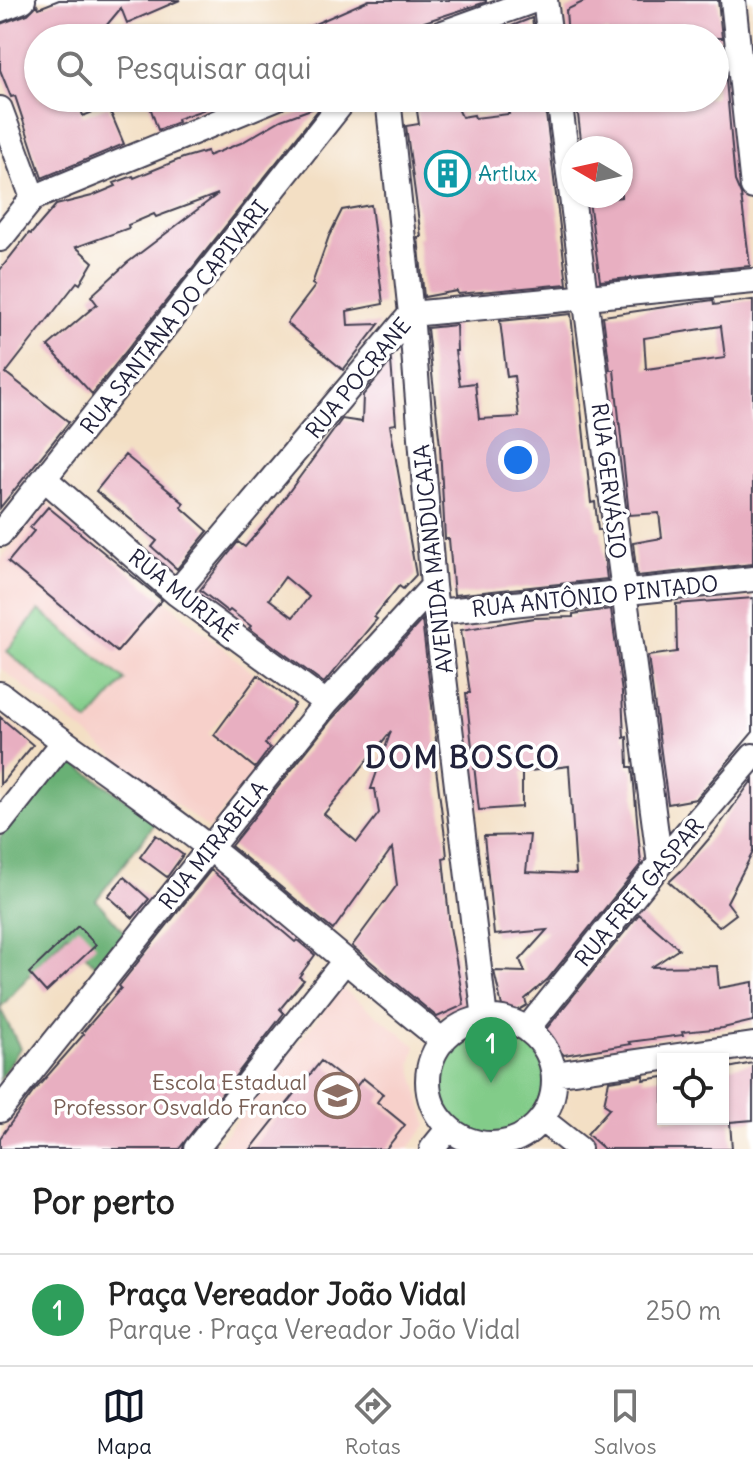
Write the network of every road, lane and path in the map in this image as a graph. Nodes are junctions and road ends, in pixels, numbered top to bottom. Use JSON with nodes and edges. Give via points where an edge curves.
{"nodes":[{"id":1,"x":23,"y":0,"type":"edge"},
{"id":2,"x":535,"y":0,"type":"edge"},
{"id":3,"x":545,"y":0,"type":"edge"},
{"id":4,"x":733,"y":0,"type":"edge"},
{"id":5,"x":0,"y":9,"type":"edge"},
{"id":6,"x":468,"y":24,"type":"edge"},
{"id":7,"x":548,"y":24,"type":"edge"},
{"id":8,"x":0,"y":109,"type":"edge"},
{"id":9,"x":242,"y":112,"type":"edge"},
{"id":10,"x":335,"y":112,"type":"edge"},
{"id":11,"x":389,"y":112,"type":"edge"},
{"id":12,"x":561,"y":112,"type":"edge"},
{"id":13,"x":753,"y":187,"type":"edge"},
{"id":14,"x":33,"y":198,"type":"junction"},
{"id":15,"x":0,"y":239,"type":"edge"},
{"id":16,"x":753,"y":281,"type":"edge"},
{"id":17,"x":586,"y":298,"type":"junction"},
{"id":18,"x":411,"y":314,"type":"junction"},
{"id":19,"x":46,"y":480,"type":"junction"},
{"id":20,"x":0,"y":534,"type":"edge"},
{"id":21,"x":753,"y":579,"type":"edge"},
{"id":22,"x":433,"y":586,"type":"junction"},
{"id":23,"x":176,"y":593,"type":"junction"},
{"id":24,"x":623,"y":593,"type":"junction"},
{"id":25,"x":436,"y":612,"type":"junction"},
{"id":26,"x":0,"y":694,"type":"edge"},
{"id":27,"x":326,"y":703,"type":"junction"},
{"id":28,"x":63,"y":743,"type":"junction"},
{"id":29,"x":753,"y":756,"type":"edge"},
{"id":30,"x":0,"y":823,"type":"edge"},
{"id":31,"x":211,"y":849,"type":"junction"},
{"id":32,"x":660,"y":864,"type":"junction"},
{"id":33,"x":344,"y":962,"type":"junction"},
{"id":34,"x":485,"y":1019,"type":"junction"},
{"id":35,"x":527,"y":1029,"type":"junction"},
{"id":36,"x":443,"y":1041,"type":"junction"},
{"id":37,"x":753,"y":1045,"type":"edge"},
{"id":38,"x":554,"y":1074,"type":"junction"},
{"id":39,"x":0,"y":1110,"type":"edge"},
{"id":40,"x":541,"y":1119,"type":"junction"},
{"id":41,"x":449,"y":1128,"type":"junction"},
{"id":42,"x":501,"y":1146,"type":"edge"},
{"id":43,"x":196,"y":1149,"type":"edge"},
{"id":44,"x":432,"y":1149,"type":"edge"},
{"id":45,"x":579,"y":1149,"type":"edge"}],
"edges":[{"from":1,"to":5,"type":"street"},
{"from":2,"to":6,"type":"street"},
{"from":3,"to":7,"type":"street"},
{"from":4,"to":13,"type":"street"},
{"from":8,"to":14,"type":"street"},
{"from":9,"to":14,"type":"street"},
{"from":10,"to":19,"type":"street","name":"RUA SANTANA DO CAPIVARI"},
{"from":11,"to":18,"type":"street","name":"AVENIDA MANDUCAIA"},
{"from":12,"to":17,"type":"street","name":"RUA GERVÁSIO"},
{"from":14,"to":15,"type":"street"},
{"from":16,"to":17,"type":"street","name":"RUA POCRANE"},
{"from":17,"to":18,"type":"street","name":"RUA POCRANE"},
{"from":17,"to":24,"type":"street","name":"RUA GERVÁSIO"},
{"from":18,"to":22,"type":"street","name":"AVENIDA MANDUCAIA"},
{"from":18,"to":23,"type":"street","name":"RUA POCRANE"},
{"from":19,"to":20,"type":"street","name":"RUA SANTANA DO CAPIVARI"},
{"from":19,"to":23,"type":"street","name":"RUA MURIAÉ"},
{"from":21,"to":24,"type":"street","name":"RUA ANTÔNIO PINTADO"},
{"from":22,"to":25,"type":"street","name":"AVENIDA MANDUCAIA"},
{"from":22,"to":27,"type":"street","name":"RUA MIRABELA"},
{"from":23,"to":27,"type":"street","name":"RUA MURIAÉ"},
{"from":24,"to":25,"type":"street","name":"RUA ANTÔNIO PINTADO"},
{"from":24,"to":32,"type":"street","name":"RUA GERVÁSIO"},
{"from":25,"to":34,"type":"street","name":"AVENIDA MANDUCAIA"},
{"from":26,"to":28,"type":"street"},
{"from":27,"to":31,"type":"street","name":"RUA MIRABELA"},
{"from":28,"to":30,"type":"street"},
{"from":28,"to":31,"type":"street"},
{"from":29,"to":32,"type":"street","name":"RUA FREI GASPAR"},
{"from":31,"to":33,"type":"street"},
{"from":31,"to":39,"type":"street","name":"RUA MIRABELA"},
{"from":32,"to":35,"type":"street","name":"RUA FREI GASPAR"},
{"from":33,"to":36,"type":"street"},
{"from":33,"to":43,"type":"street"},
{"from":34,"to":35,"type":"street"},
{"from":34,"to":36,"type":"street","via":[[462,1026]]},
{"from":35,"to":38,"type":"street","via":[[541,1044]]},
{"from":36,"to":41,"type":"street","via":[[428,1086],[438,1116]]},
{"from":37,"to":38,"type":"street"},
{"from":38,"to":40,"type":"street","via":[[553,1092]]},
{"from":40,"to":42,"type":"street"},
{"from":40,"to":45,"type":"street"},
{"from":41,"to":42,"type":"street","via":[[474,1142]]},
{"from":41,"to":44,"type":"street"}]}
